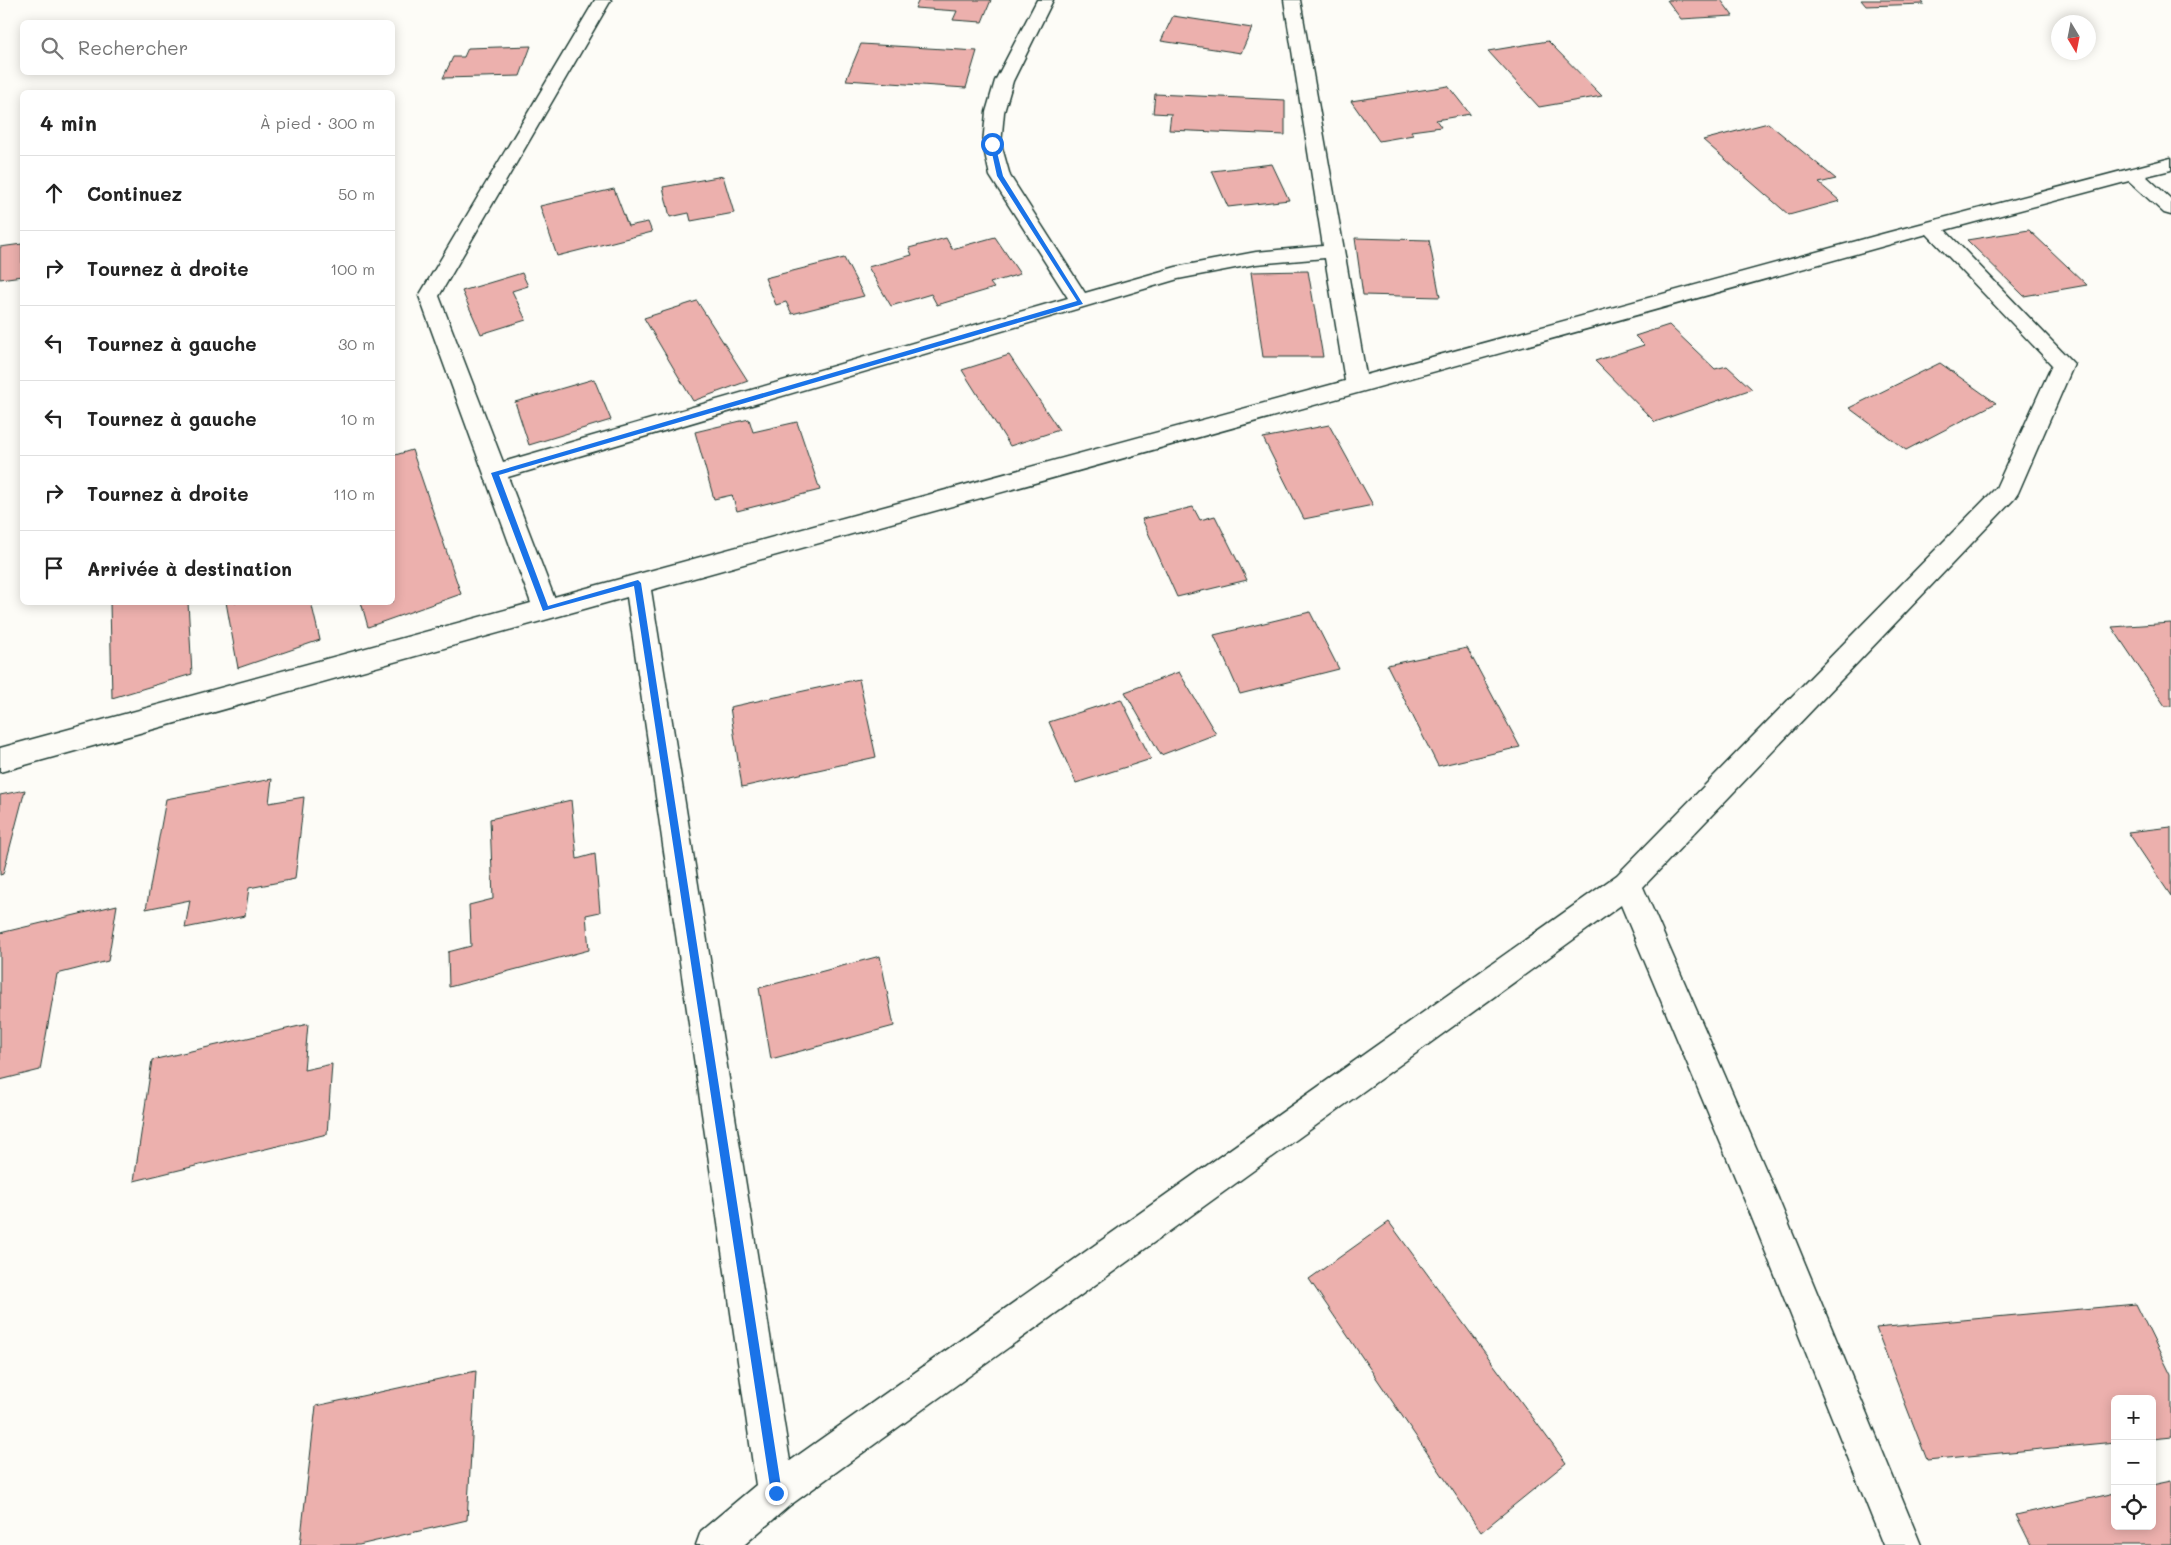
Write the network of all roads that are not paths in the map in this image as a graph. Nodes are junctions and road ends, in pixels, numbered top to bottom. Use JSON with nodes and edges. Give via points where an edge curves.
{"nodes":[{"id":1,"x":603,"y":0,"type":"edge"},
{"id":2,"x":1045,"y":0,"type":"edge"},
{"id":3,"x":1292,"y":0,"type":"edge"},
{"id":4,"x":2171,"y":164,"type":"edge"},
{"id":5,"x":2132,"y":174,"type":"junction"},
{"id":6,"x":2171,"y":209,"type":"edge"},
{"id":7,"x":1931,"y":227,"type":"junction"},
{"id":8,"x":1334,"y":251,"type":"junction"},
{"id":9,"x":1081,"y":302,"type":"junction"},
{"id":10,"x":1357,"y":385,"type":"junction"},
{"id":11,"x":495,"y":473,"type":"junction"},
{"id":12,"x":638,"y":583,"type":"junction"},
{"id":13,"x":546,"y":609,"type":"junction"},
{"id":14,"x":0,"y":760,"type":"edge"},
{"id":15,"x":1628,"y":884,"type":"junction"},
{"id":16,"x":776,"y":1493,"type":"junction"},
{"id":17,"x":715,"y":1545,"type":"edge"},
{"id":18,"x":1902,"y":1545,"type":"edge"}],
"edges":[{"from":1,"to":11,"type":"street","via":[[428,296]]},
{"from":2,"to":9,"type":"street","via":[[1004,82],[995,112],[992,144],[1000,176]]},
{"from":3,"to":8,"type":"street"},
{"from":4,"to":5,"type":"street"},
{"from":5,"to":6,"type":"street"},
{"from":5,"to":7,"type":"street"},
{"from":7,"to":10,"type":"street"},
{"from":7,"to":15,"type":"street","via":[[2063,364],[2006,493]]},
{"from":8,"to":9,"type":"street","via":[[1256,258],[1176,273]]},
{"from":8,"to":10,"type":"street"},
{"from":9,"to":11,"type":"street"},
{"from":10,"to":12,"type":"street"},
{"from":11,"to":13,"type":"street"},
{"from":12,"to":13,"type":"street"},
{"from":12,"to":16,"type":"street"},
{"from":13,"to":14,"type":"street"},
{"from":15,"to":16,"type":"street"},
{"from":15,"to":18,"type":"street","via":[[1766,1210]]},
{"from":16,"to":17,"type":"street"}]}
